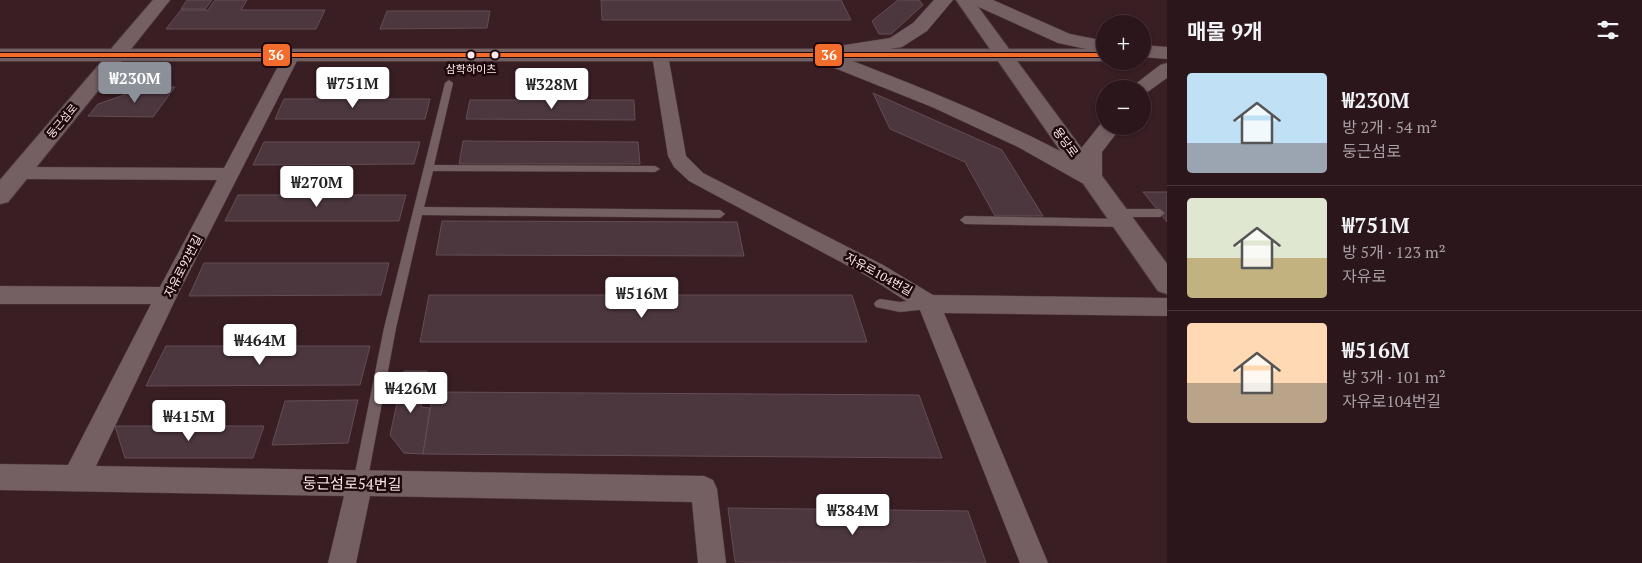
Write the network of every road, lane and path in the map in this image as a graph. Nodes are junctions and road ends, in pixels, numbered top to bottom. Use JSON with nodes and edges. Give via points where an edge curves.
{"nodes":[{"id":1,"x":162,"y":0,"type":"edge"},
{"id":2,"x":944,"y":0,"type":"edge"},
{"id":3,"x":964,"y":0,"type":"edge"},
{"id":4,"x":978,"y":0,"type":"edge"},
{"id":5,"x":1096,"y":45,"type":"edge"},
{"id":6,"x":1151,"y":52,"type":"edge"},
{"id":7,"x":1167,"y":54,"type":"edge"},
{"id":8,"x":0,"y":55,"type":"edge"},
{"id":9,"x":117,"y":55,"type":"junction"},
{"id":10,"x":292,"y":55,"type":"junction"},
{"id":11,"x":660,"y":55,"type":"junction"},
{"id":12,"x":819,"y":55,"type":"junction"},
{"id":13,"x":1004,"y":55,"type":"junction"},
{"id":14,"x":1151,"y":55,"type":"edge"},
{"id":15,"x":1096,"y":56,"type":"edge"},
{"id":16,"x":1167,"y":69,"type":"edge"},
{"id":17,"x":1150,"y":80,"type":"edge"},
{"id":18,"x":449,"y":83,"type":"dead end"},
{"id":19,"x":1104,"y":135,"type":"edge"},
{"id":20,"x":428,"y":168,"type":"junction"},
{"id":21,"x":655,"y":170,"type":"dead end"},
{"id":22,"x":19,"y":173,"type":"junction"},
{"id":23,"x":230,"y":174,"type":"junction"},
{"id":24,"x":1090,"y":177,"type":"junction"},
{"id":25,"x":0,"y":196,"type":"edge"},
{"id":26,"x":418,"y":211,"type":"junction"},
{"id":27,"x":1160,"y":213,"type":"dead end"},
{"id":28,"x":720,"y":214,"type":"dead end"},
{"id":29,"x":1120,"y":218,"type":"junction"},
{"id":30,"x":965,"y":220,"type":"dead end"},
{"id":31,"x":1167,"y":284,"type":"edge"},
{"id":32,"x":0,"y":295,"type":"edge"},
{"id":33,"x":166,"y":296,"type":"junction"},
{"id":34,"x":880,"y":304,"type":"dead end"},
{"id":35,"x":930,"y":304,"type":"junction"},
{"id":36,"x":1167,"y":307,"type":"edge"},
{"id":37,"x":0,"y":477,"type":"edge"},
{"id":38,"x":76,"y":478,"type":"junction"},
{"id":39,"x":360,"y":483,"type":"junction"},
{"id":40,"x":342,"y":563,"type":"edge"},
{"id":41,"x":712,"y":563,"type":"edge"},
{"id":42,"x":1034,"y":563,"type":"edge"}],
"edges":[{"from":1,"to":9,"type":"street","name":"둥근섬로"},
{"from":2,"to":12,"type":"main road","via":[[920,27],[895,43]]},
{"from":3,"to":13,"type":"street","name":"용당로"},
{"from":4,"to":5,"type":"main road","via":[[1065,39]]},
{"from":6,"to":7,"type":"main road"},
{"from":7,"to":14,"type":"street"},
{"from":8,"to":9,"type":"street"},
{"from":9,"to":10,"type":"street"},
{"from":9,"to":22,"type":"street","name":"둥근섬로"},
{"from":10,"to":11,"type":"street"},
{"from":10,"to":23,"type":"street","name":"자유로92번길"},
{"from":11,"to":12,"type":"street"},
{"from":11,"to":35,"type":"street","name":"자유로104번길","via":[[680,163],[696,177],[876,271]]},
{"from":12,"to":13,"type":"street"},
{"from":12,"to":24,"type":"main road","via":[[940,102],[1026,142]]},
{"from":13,"to":15,"type":"street"},
{"from":13,"to":24,"type":"street","name":"용당로"},
{"from":16,"to":17,"type":"main road"},
{"from":18,"to":20,"type":"lane"},
{"from":19,"to":24,"type":"main road","via":[[1091,151]]},
{"from":20,"to":21,"type":"lane"},
{"from":20,"to":26,"type":"lane"},
{"from":22,"to":23,"type":"street"},
{"from":22,"to":25,"type":"street","name":"둥근섬로"},
{"from":23,"to":33,"type":"street","name":"자유로92번길"},
{"from":24,"to":29,"type":"street","name":"용당로"},
{"from":26,"to":28,"type":"lane"},
{"from":26,"to":39,"type":"lane","via":[[390,328]]},
{"from":27,"to":29,"type":"lane"},
{"from":29,"to":30,"type":"lane"},
{"from":29,"to":31,"type":"street","name":"용당로"},
{"from":32,"to":33,"type":"street"},
{"from":33,"to":38,"type":"street","name":"자유로92번길"},
{"from":34,"to":35,"type":"lane","via":[[900,308]]},
{"from":35,"to":36,"type":"street"},
{"from":35,"to":42,"type":"street"},
{"from":37,"to":38,"type":"street","name":"둥근섬로54번길"},
{"from":38,"to":39,"type":"street","name":"둥근섬로54번길"},
{"from":39,"to":40,"type":"street"},
{"from":39,"to":41,"type":"street","name":"둥근섬로54번길","via":[[704,489]]}]}
